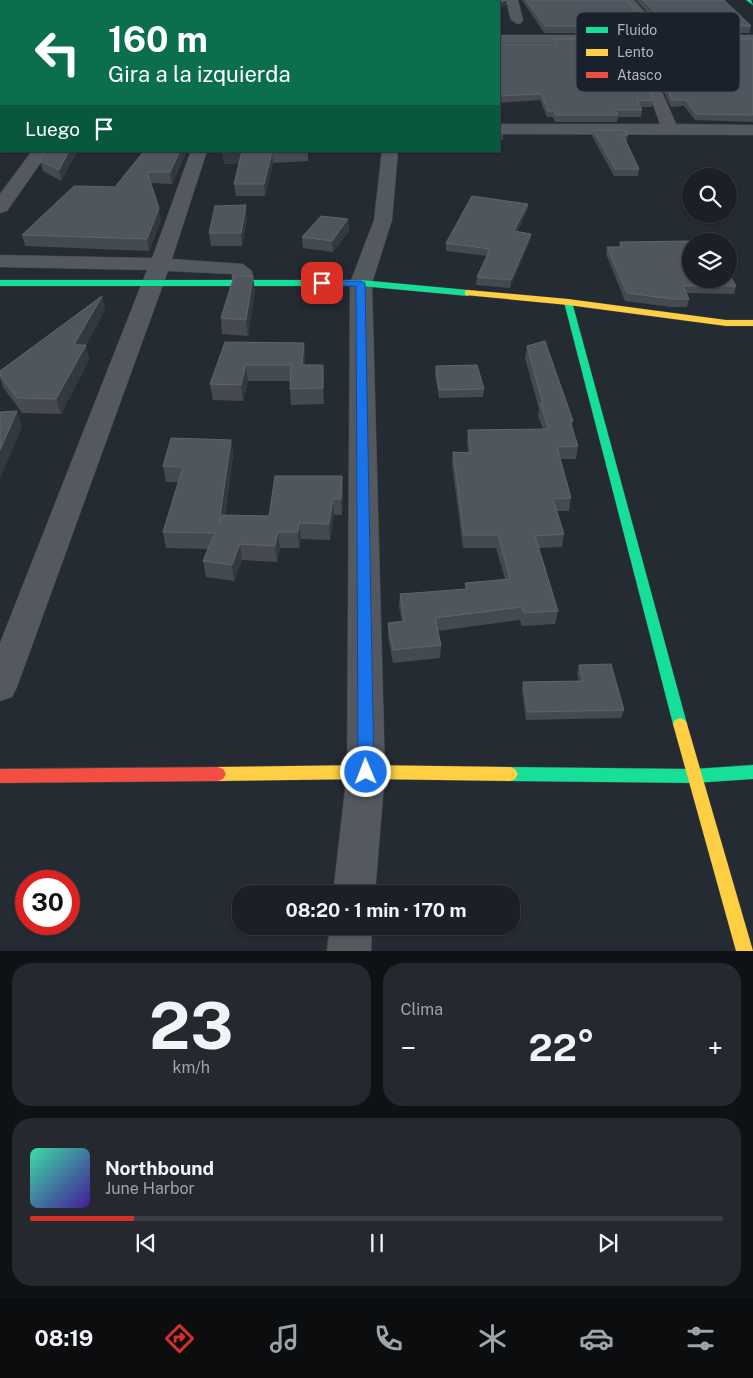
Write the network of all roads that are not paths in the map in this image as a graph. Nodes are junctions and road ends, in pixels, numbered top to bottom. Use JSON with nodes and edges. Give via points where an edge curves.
{"nodes":[{"id":1,"x":512,"y":0,"type":"edge"},
{"id":2,"x":628,"y":0,"type":"edge"},
{"id":3,"x":748,"y":0,"type":"edge"},
{"id":4,"x":753,"y":4,"type":"edge"},
{"id":5,"x":639,"y":12,"type":"edge"},
{"id":6,"x":518,"y":20,"type":"dead end"},
{"id":7,"x":576,"y":38,"type":"edge"},
{"id":8,"x":500,"y":39,"type":"edge"},
{"id":9,"x":740,"y":39,"type":"edge"},
{"id":10,"x":753,"y":39,"type":"edge"},
{"id":11,"x":656,"y":94,"type":"dead end"},
{"id":12,"x":500,"y":129,"type":"edge"},
{"id":13,"x":670,"y":129,"type":"junction"},
{"id":14,"x":753,"y":130,"type":"edge"},
{"id":15,"x":40,"y":152,"type":"edge"},
{"id":16,"x":199,"y":152,"type":"edge"},
{"id":17,"x":390,"y":152,"type":"edge"},
{"id":18,"x":0,"y":207,"type":"edge"},
{"id":19,"x":0,"y":261,"type":"edge"},
{"id":20,"x":157,"y":274,"type":"junction"},
{"id":21,"x":0,"y":283,"type":"edge"},
{"id":22,"x":243,"y":283,"type":"joint"},
{"id":23,"x":361,"y":283,"type":"junction"},
{"id":24,"x":568,"y":302,"type":"junction"},
{"id":25,"x":753,"y":323,"type":"edge"},
{"id":26,"x":0,"y":687,"type":"edge"},
{"id":27,"x":366,"y":772,"type":"junction"},
{"id":28,"x":753,"y":772,"type":"edge"},
{"id":29,"x":0,"y":776,"type":"edge"},
{"id":30,"x":694,"y":776,"type":"junction"},
{"id":31,"x":355,"y":885,"type":"edge"},
{"id":32,"x":350,"y":935,"type":"edge"},
{"id":33,"x":349,"y":950,"type":"edge"},
{"id":34,"x":745,"y":950,"type":"edge"}],
"edges":[{"from":1,"to":6,"type":"street"},
{"from":2,"to":5,"type":"street"},
{"from":3,"to":4,"type":"street"},
{"from":7,"to":8,"type":"street"},
{"from":9,"to":10,"type":"street"},
{"from":11,"to":13,"type":"street"},
{"from":12,"to":13,"type":"street"},
{"from":13,"to":14,"type":"street"},
{"from":15,"to":18,"type":"street"},
{"from":16,"to":20,"type":"street"},
{"from":17,"to":23,"type":"street","via":[[383,220]]},
{"from":19,"to":20,"type":"street"},
{"from":20,"to":21,"type":"street"},
{"from":20,"to":22,"type":"street","via":[[236,268],[242,271]]},
{"from":20,"to":26,"type":"street"},
{"from":22,"to":23,"type":"street"},
{"from":23,"to":24,"type":"street"},
{"from":23,"to":27,"type":"street"},
{"from":24,"to":25,"type":"street","via":[[726,323]]},
{"from":24,"to":30,"type":"street"},
{"from":27,"to":29,"type":"street"},
{"from":27,"to":30,"type":"street"},
{"from":27,"to":31,"type":"street"},
{"from":28,"to":30,"type":"street"},
{"from":30,"to":34,"type":"street"},
{"from":32,"to":33,"type":"street"}]}
